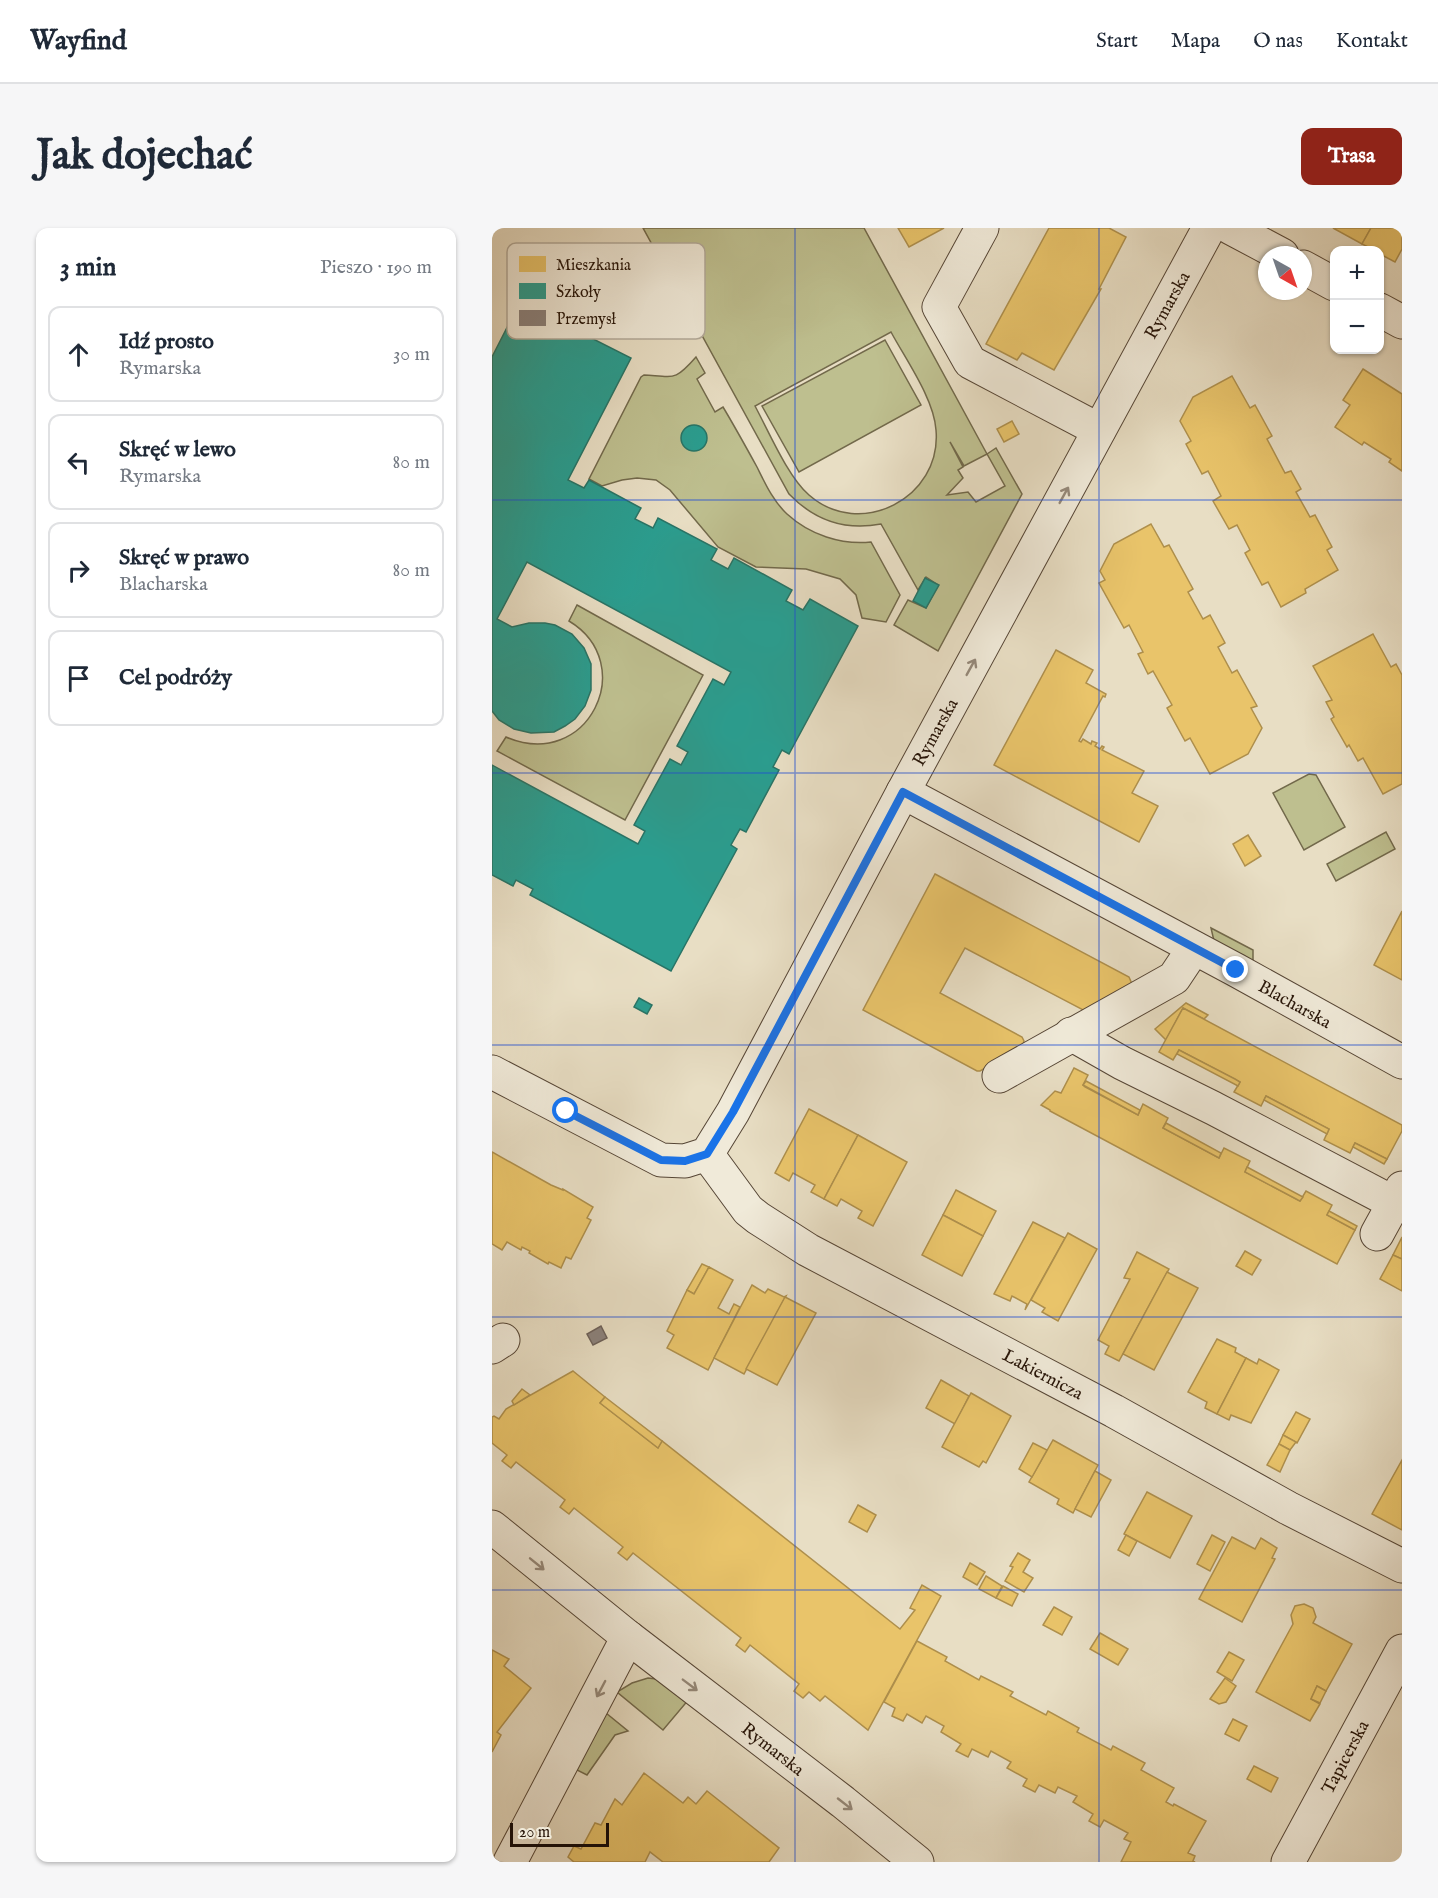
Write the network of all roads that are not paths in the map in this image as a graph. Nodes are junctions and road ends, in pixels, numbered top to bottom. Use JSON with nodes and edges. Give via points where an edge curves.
{"nodes":[{"id":1,"x":982,"y":228,"type":"edge"},
{"id":2,"x":1209,"y":228,"type":"edge"},
{"id":3,"x":1231,"y":228,"type":"edge"},
{"id":4,"x":1265,"y":246,"type":"edge"},
{"id":5,"x":1312,"y":272,"type":"edge"},
{"id":6,"x":1330,"y":281,"type":"edge"},
{"id":7,"x":1384,"y":312,"type":"edge"},
{"id":8,"x":1402,"y":322,"type":"edge"},
{"id":9,"x":1099,"y":430,"type":"junction"},
{"id":10,"x":903,"y":792,"type":"junction"},
{"id":11,"x":1194,"y":948,"type":"junction"},
{"id":12,"x":1071,"y":1034,"type":"junction"},
{"id":13,"x":1402,"y":1062,"type":"edge"},
{"id":14,"x":492,"y":1072,"type":"edge"},
{"id":15,"x":999,"y":1076,"type":"dead end"},
{"id":16,"x":711,"y":1160,"type":"junction"},
{"id":17,"x":1398,"y":1195,"type":"edge"},
{"id":18,"x":1377,"y":1234,"type":"dead end"},
{"id":19,"x":492,"y":1527,"type":"edge"},
{"id":20,"x":1402,"y":1566,"type":"edge"},
{"id":21,"x":628,"y":1637,"type":"junction"},
{"id":22,"x":1402,"y":1651,"type":"edge"},
{"id":23,"x":510,"y":1862,"type":"edge"},
{"id":24,"x":917,"y":1862,"type":"edge"},
{"id":25,"x":1288,"y":1862,"type":"edge"}],
"edges":[{"from":1,"to":9,"type":"street","via":[[939,307],[970,362]]},
{"from":2,"to":9,"type":"street","name":"Rymarska"},
{"from":3,"to":4,"type":"street"},
{"from":5,"to":6,"type":"street"},
{"from":7,"to":8,"type":"street"},
{"from":10,"to":9,"type":"street","name":"Rymarska","one_way":true},
{"from":10,"to":11,"type":"street","name":"Blacharska"},
{"from":10,"to":16,"type":"street","name":"Rymarska"},
{"from":11,"to":12,"type":"street","via":[[1174,978]]},
{"from":11,"to":13,"type":"street","name":"Blacharska"},
{"from":12,"to":15,"type":"street"},
{"from":12,"to":17,"type":"street","via":[[1213,1108]]},
{"from":14,"to":16,"type":"street","via":[[661,1160]]},
{"from":16,"to":20,"type":"street","name":"Lakiernicza","via":[[748,1210],[808,1250]]},
{"from":17,"to":18,"type":"street"},
{"from":19,"to":21,"type":"street","name":"Rymarska","one_way":true},
{"from":21,"to":23,"type":"street","one_way":true},
{"from":21,"to":24,"type":"street","name":"Rymarska","one_way":true},
{"from":22,"to":25,"type":"street","name":"Tapicerska"}]}
